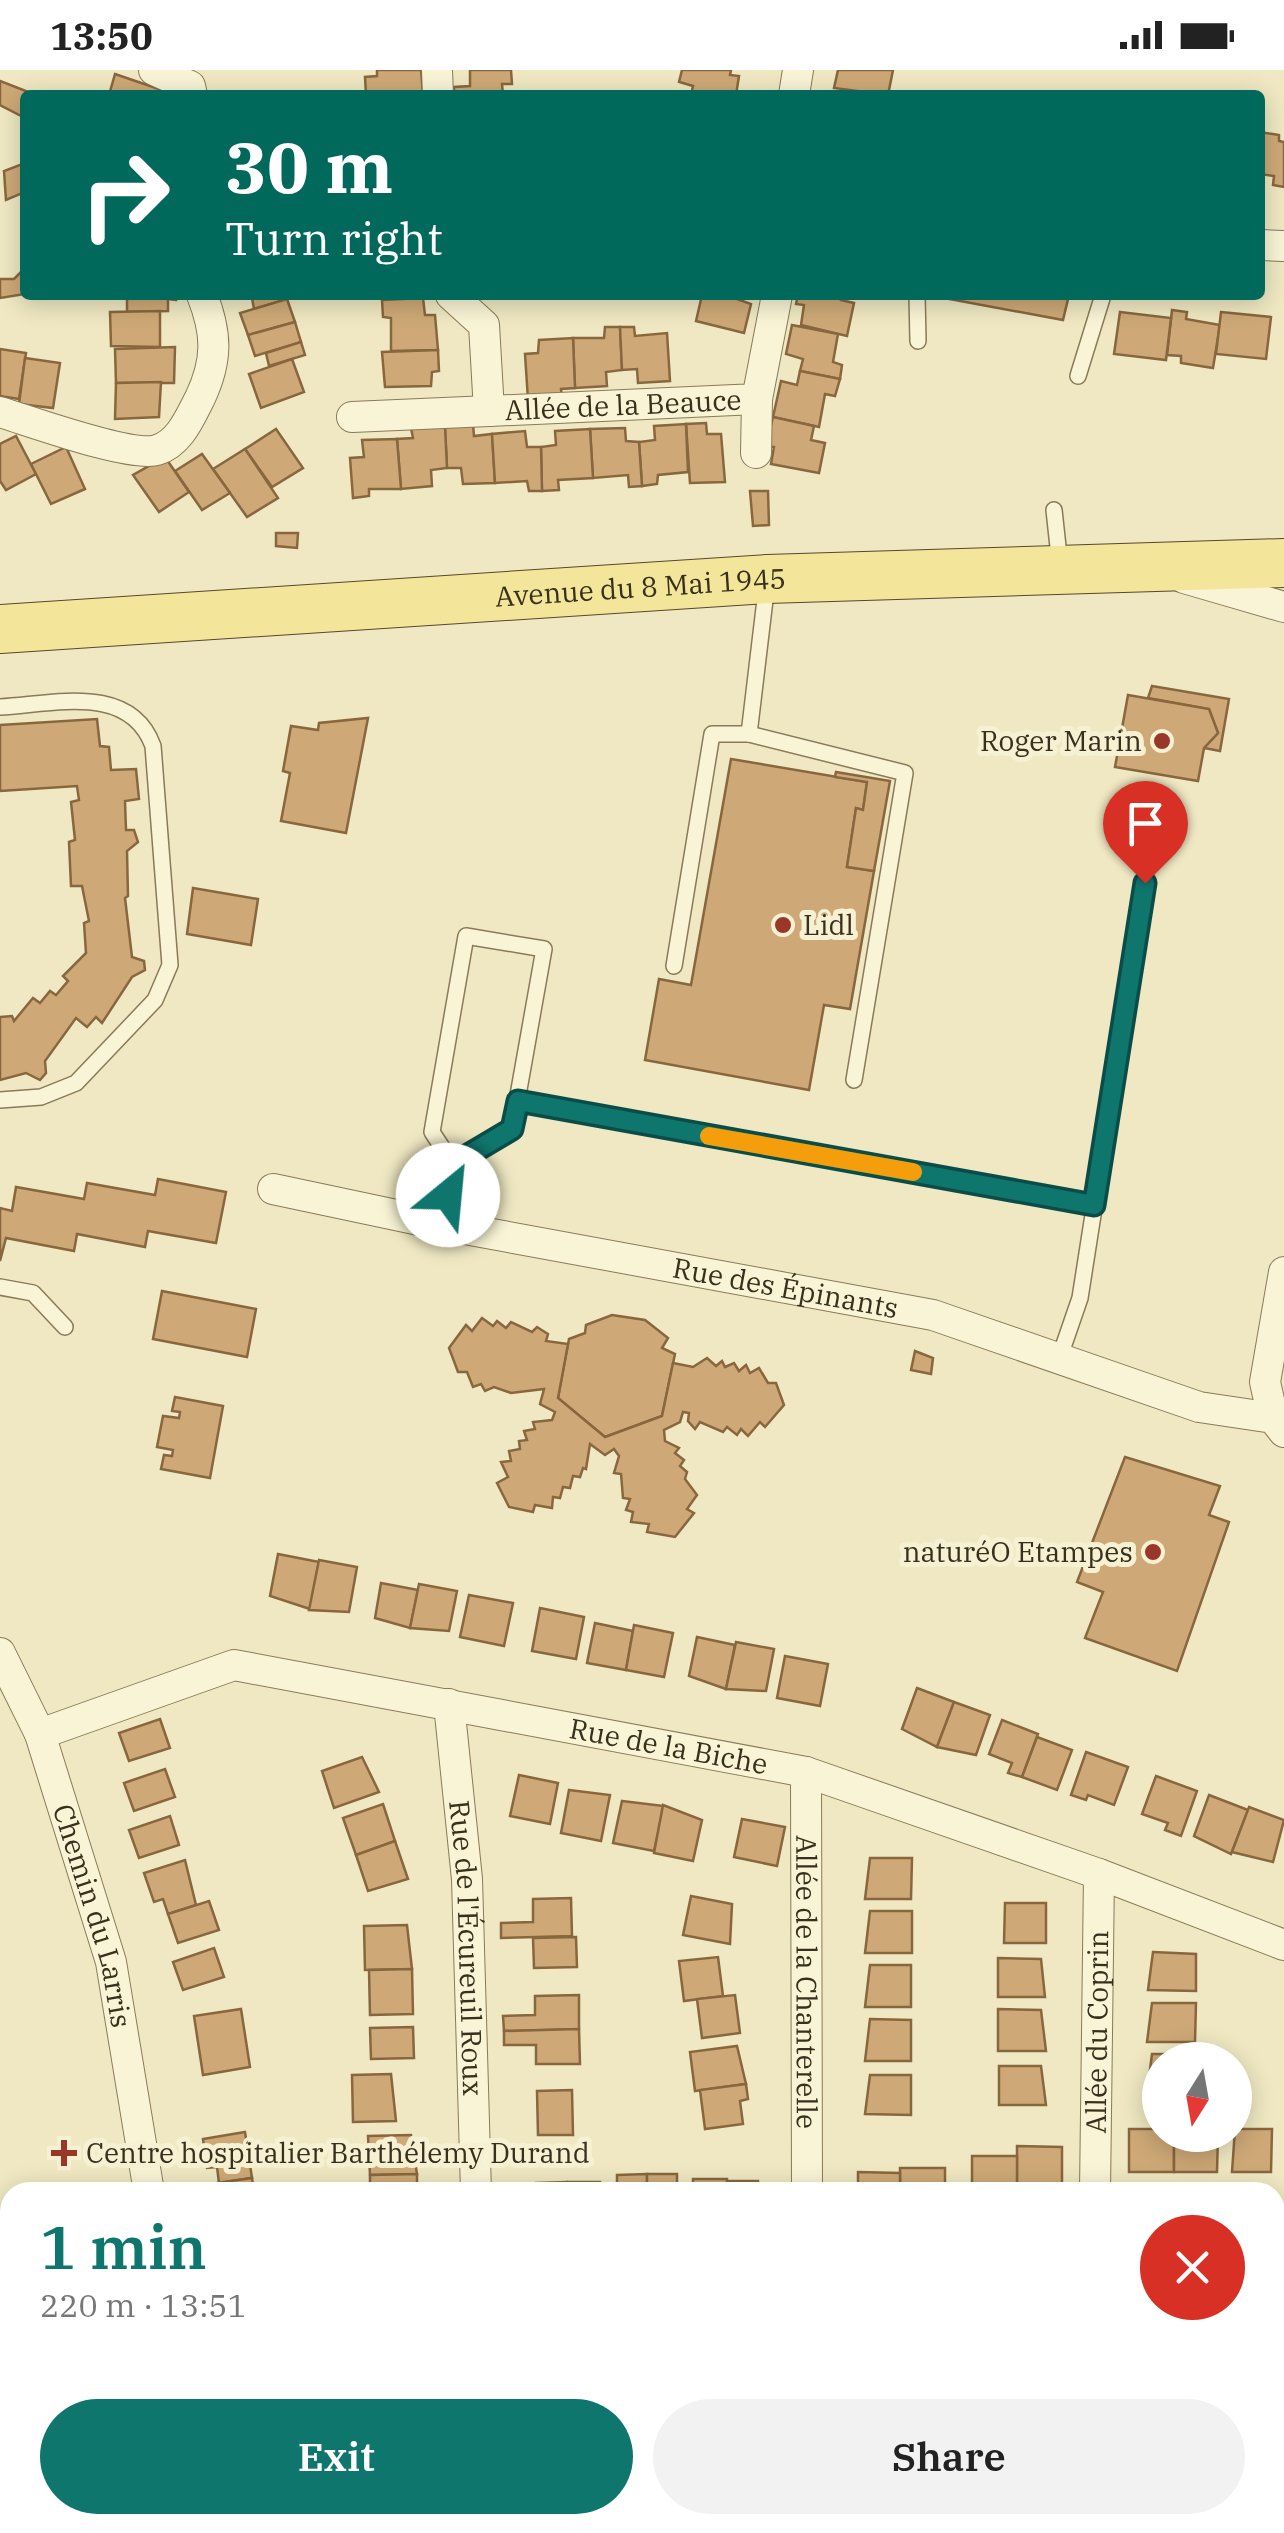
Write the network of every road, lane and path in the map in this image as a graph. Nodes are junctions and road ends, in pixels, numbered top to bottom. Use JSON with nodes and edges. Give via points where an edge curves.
{"nodes":[{"id":1,"x":154,"y":70,"type":"edge"},
{"id":2,"x":191,"y":90,"type":"edge"},
{"id":3,"x":203,"y":300,"type":"edge"},
{"id":4,"x":456,"y":300,"type":"edge"},
{"id":5,"x":776,"y":300,"type":"edge"},
{"id":6,"x":917,"y":300,"type":"edge"},
{"id":7,"x":1101,"y":300,"type":"edge"},
{"id":8,"x":918,"y":341,"type":"dead end"},
{"id":9,"x":1078,"y":376,"type":"dead end"},
{"id":10,"x":757,"y":399,"type":"junction"},
{"id":11,"x":489,"y":411,"type":"junction"},
{"id":12,"x":0,"y":412,"type":"edge"},
{"id":13,"x":352,"y":417,"type":"dead end"},
{"id":14,"x":756,"y":453,"type":"dead end"},
{"id":15,"x":1054,"y":510,"type":"dead end"},
{"id":16,"x":1284,"y":563,"type":"edge"},
{"id":17,"x":1143,"y":567,"type":"junction"},
{"id":18,"x":1060,"y":570,"type":"junction"},
{"id":19,"x":767,"y":579,"type":"junction"},
{"id":20,"x":1284,"y":607,"type":"edge"},
{"id":21,"x":0,"y":629,"type":"edge"},
{"id":22,"x":0,"y":707,"type":"edge"},
{"id":23,"x":750,"y":734,"type":"junction"},
{"id":24,"x":1145,"y":883,"type":"dead end"},
{"id":25,"x":674,"y":966,"type":"dead end"},
{"id":26,"x":854,"y":1080,"type":"dead end"},
{"id":27,"x":0,"y":1100,"type":"edge"},
{"id":28,"x":518,"y":1101,"type":"junction"},
{"id":29,"x":453,"y":1164,"type":"junction"},
{"id":30,"x":273,"y":1188,"type":"dead end"},
{"id":31,"x":1094,"y":1205,"type":"junction"},
{"id":32,"x":444,"y":1225,"type":"junction"},
{"id":33,"x":1284,"y":1272,"type":"edge"},
{"id":34,"x":0,"y":1287,"type":"edge"},
{"id":35,"x":64,"y":1327,"type":"dead end"},
{"id":36,"x":1060,"y":1356,"type":"junction"},
{"id":37,"x":1278,"y":1425,"type":"edge"},
{"id":38,"x":0,"y":1653,"type":"edge"},
{"id":39,"x":449,"y":1704,"type":"junction"},
{"id":40,"x":40,"y":1734,"type":"junction"},
{"id":41,"x":806,"y":1772,"type":"junction"},
{"id":42,"x":1099,"y":1874,"type":"junction"},
{"id":43,"x":1284,"y":1945,"type":"edge"},
{"id":44,"x":146,"y":2182,"type":"edge"},
{"id":45,"x":476,"y":2182,"type":"edge"},
{"id":46,"x":807,"y":2182,"type":"edge"},
{"id":47,"x":1095,"y":2182,"type":"edge"}],
"edges":[{"from":1,"to":2,"type":"street"},
{"from":3,"to":12,"type":"street","via":[[217,350],[208,381],[183,430],[157,450],[128,449]]},
{"from":4,"to":11,"type":"street","name":"Allée de la Beauce","via":[[484,325]]},
{"from":5,"to":10,"type":"street","name":"Allée de la Beauce"},
{"from":6,"to":8,"type":"lane"},
{"from":7,"to":9,"type":"lane"},
{"from":10,"to":11,"type":"street","name":"Allée de la Beauce"},
{"from":10,"to":14,"type":"street","name":"Allée de la Beauce"},
{"from":11,"to":13,"type":"street","name":"Allée de la Beauce"},
{"from":15,"to":18,"type":"lane"},
{"from":16,"to":17,"type":"main road","name":"Avenue du 8 Mai 1945"},
{"from":17,"to":18,"type":"main road","name":"Avenue du 8 Mai 1945"},
{"from":17,"to":20,"type":"street"},
{"from":18,"to":19,"type":"main road","name":"Avenue du 8 Mai 1945"},
{"from":19,"to":21,"type":"main road","name":"Avenue du 8 Mai 1945"},
{"from":19,"to":23,"type":"lane"},
{"from":22,"to":27,"type":"lane","via":[[103,702],[145,725],[153,746],[170,965],[156,1000],[76,1083],[42,1096]]},
{"from":23,"to":25,"type":"lane","via":[[712,734]]},
{"from":23,"to":26,"type":"lane","via":[[905,772]]},
{"from":24,"to":31,"type":"lane"},
{"from":28,"to":29,"type":"lane","via":[[512,1129]]},
{"from":28,"to":29,"type":"lane","via":[[544,950],[466,936],[432,1132]]},
{"from":28,"to":31,"type":"lane"},
{"from":29,"to":32,"type":"lane"},
{"from":30,"to":32,"type":"street","name":"Rue des Épinants"},
{"from":31,"to":36,"type":"lane","via":[[1080,1298]]},
{"from":32,"to":36,"type":"street","name":"Rue des Épinants","via":[[934,1315]]},
{"from":33,"to":37,"type":"street","via":[[1265,1382]]},
{"from":34,"to":35,"type":"lane","via":[[32,1293]]},
{"from":36,"to":37,"type":"street","name":"Rue des Épinants","via":[[1199,1407]]},
{"from":38,"to":40,"type":"street","name":"Chemin du Larris"},
{"from":39,"to":40,"type":"street","name":"Rue de la Biche","via":[[234,1665]]},
{"from":39,"to":41,"type":"street","name":"Rue de la Biche"},
{"from":39,"to":45,"type":"street","name":"Rue de l'Écureuil Roux","via":[[467,1879]]},
{"from":40,"to":44,"type":"street","name":"Chemin du Larris","via":[[111,1962]]},
{"from":41,"to":42,"type":"street","name":"Rue de la Biche"},
{"from":41,"to":46,"type":"street","name":"Allée de la Chanterelle"},
{"from":42,"to":43,"type":"street","name":"Rue de la Biche"},
{"from":42,"to":47,"type":"street","name":"Allée du Coprin"}]}
